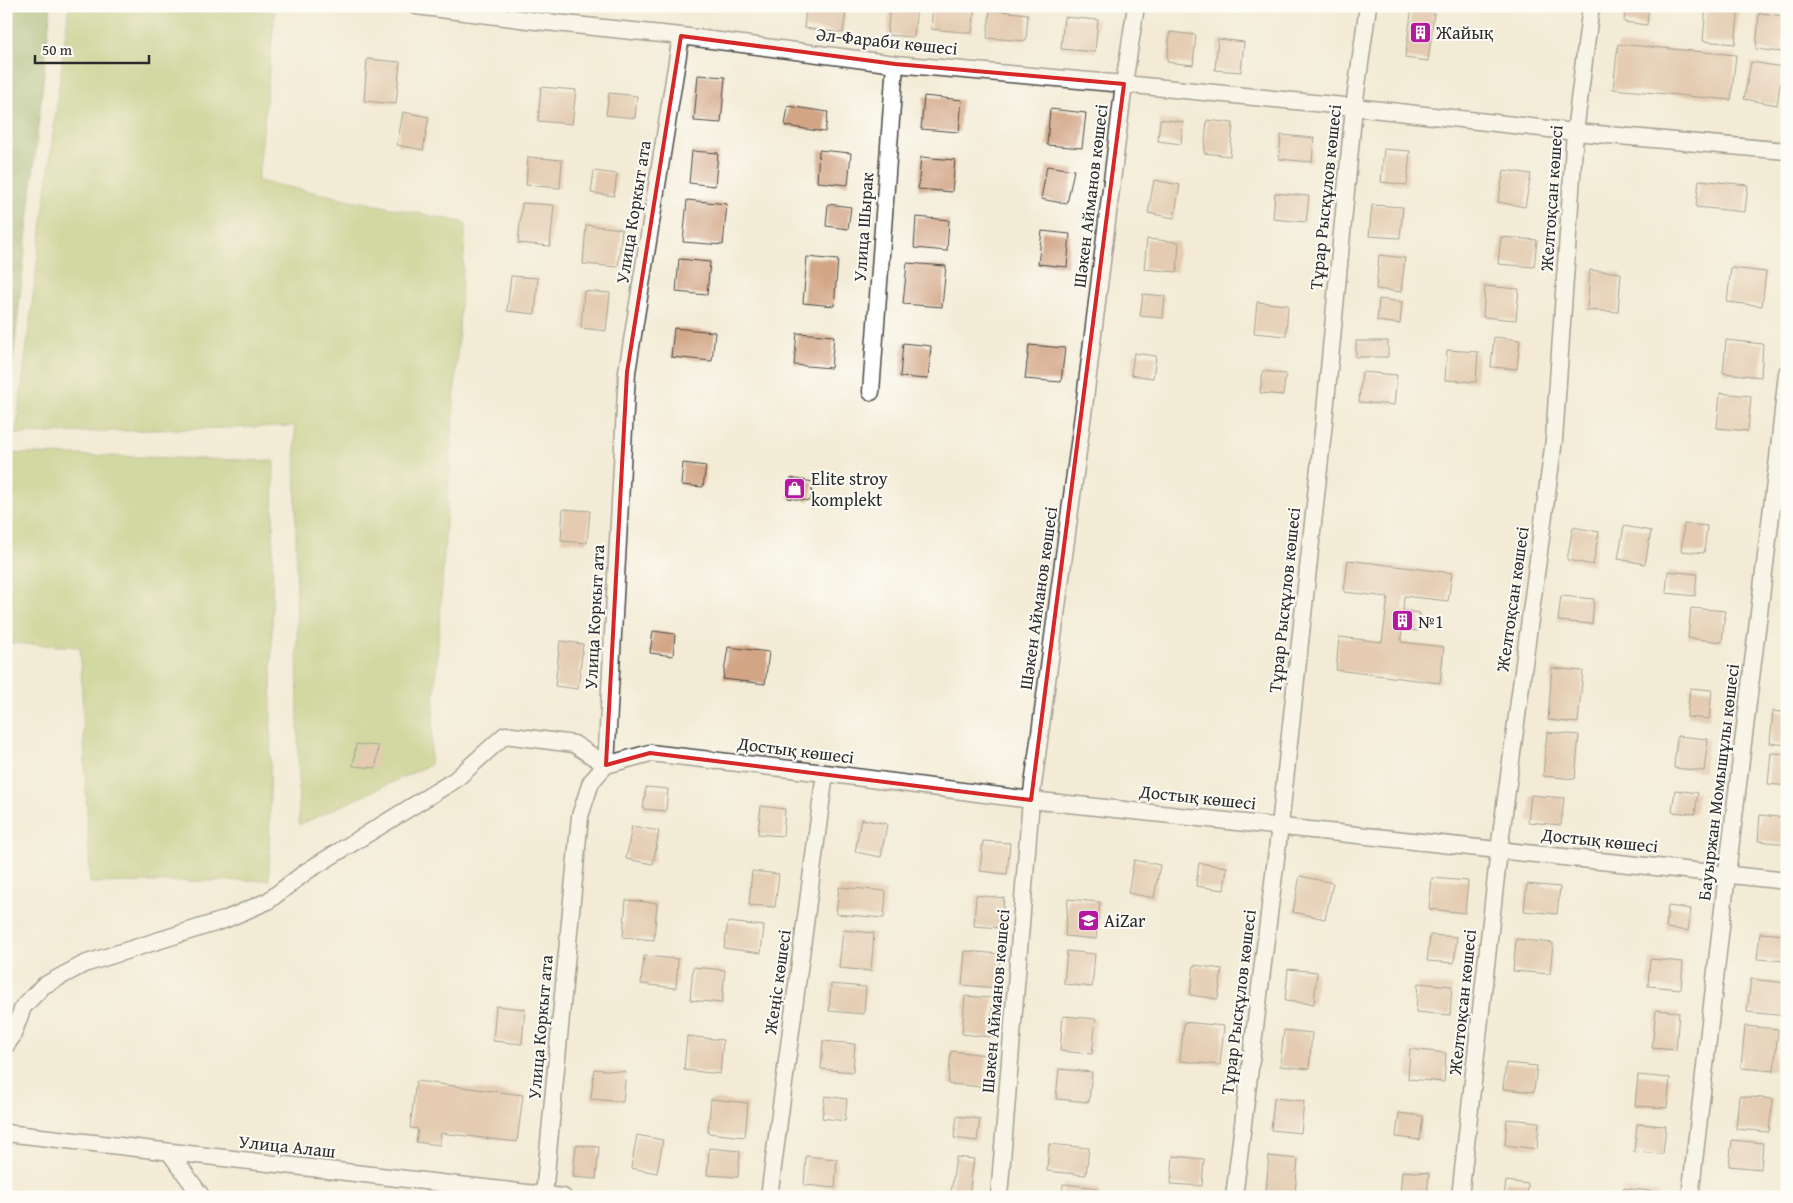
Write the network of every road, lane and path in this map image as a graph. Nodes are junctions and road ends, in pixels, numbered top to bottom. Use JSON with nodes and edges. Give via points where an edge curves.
{"nodes":[{"id":1,"x":416,"y":6,"type":"edge"},
{"id":2,"x":1136,"y":6,"type":"edge"},
{"id":3,"x":1368,"y":6,"type":"edge"},
{"id":4,"x":1591,"y":6,"type":"edge"},
{"id":5,"x":681,"y":36,"type":"junction"},
{"id":6,"x":895,"y":64,"type":"junction"},
{"id":7,"x":1124,"y":84,"type":"junction"},
{"id":8,"x":1354,"y":107,"type":"junction"},
{"id":9,"x":1575,"y":132,"type":"junction"},
{"id":10,"x":1787,"y":151,"type":"edge"},
{"id":11,"x":1787,"y":373,"type":"edge"},
{"id":12,"x":871,"y":392,"type":"dead end"},
{"id":13,"x":606,"y":765,"type":"junction"},
{"id":14,"x":825,"y":773,"type":"junction"},
{"id":15,"x":1031,"y":800,"type":"junction"},
{"id":16,"x":1280,"y":826,"type":"junction"},
{"id":17,"x":1499,"y":850,"type":"junction"},
{"id":18,"x":1727,"y":874,"type":"junction"},
{"id":19,"x":1787,"y":881,"type":"edge"},
{"id":20,"x":6,"y":1045,"type":"edge"},
{"id":21,"x":6,"y":1133,"type":"edge"},
{"id":22,"x":170,"y":1153,"type":"junction"},
{"id":23,"x":484,"y":1192,"type":"edge"},
{"id":24,"x":544,"y":1195,"type":"junction"},
{"id":25,"x":202,"y":1197,"type":"edge"},
{"id":26,"x":563,"y":1197,"type":"edge"},
{"id":27,"x":769,"y":1197,"type":"edge"},
{"id":28,"x":999,"y":1197,"type":"edge"},
{"id":29,"x":1234,"y":1197,"type":"edge"},
{"id":30,"x":1460,"y":1197,"type":"edge"},
{"id":31,"x":1690,"y":1197,"type":"edge"}],
"edges":[{"from":1,"to":5,"type":"street","name":"Әл-Фараби көшесі"},
{"from":2,"to":7,"type":"street","name":"Шәкен Айманов көшесі"},
{"from":3,"to":8,"type":"street","name":"Тұрар Рысқұлов көшесі"},
{"from":4,"to":9,"type":"street","name":"Желтоқсан көшесі"},
{"from":5,"to":6,"type":"street","name":"Әл-Фараби көшесі"},
{"from":5,"to":13,"type":"street","name":"Улица Коркыт ата","via":[[627,372]]},
{"from":6,"to":7,"type":"street","name":"Әл-Фараби көшесі"},
{"from":6,"to":12,"type":"street","name":"Улица Шырак"},
{"from":7,"to":8,"type":"street","name":"Әл-Фараби көшесі"},
{"from":7,"to":15,"type":"street","name":"Шәкен Айманов көшесі"},
{"from":8,"to":9,"type":"street","name":"Әл-Фараби көшесі"},
{"from":8,"to":16,"type":"street","name":"Тұрар Рысқұлов көшесі"},
{"from":9,"to":10,"type":"street","name":"Әл-Фараби көшесі"},
{"from":9,"to":17,"type":"street","name":"Желтоқсан көшесі","via":[[1554,440]]},
{"from":11,"to":18,"type":"street","name":"Бауыржан Момышұлы көшесі"},
{"from":13,"to":14,"type":"street","name":"Достық көшесі","via":[[650,753]]},
{"from":13,"to":20,"type":"street","via":[[574,744],[505,735],[456,780],[307,871],[268,901],[224,920],[84,964],[43,986],[23,1007]]},
{"from":13,"to":24,"type":"street","name":"Улица Коркыт ата","via":[[591,782],[580,816]]},
{"from":14,"to":15,"type":"street","name":"Достық көшесі"},
{"from":14,"to":27,"type":"street","name":"Жеңіс көшесі"},
{"from":15,"to":16,"type":"street","name":"Достық көшесі"},
{"from":15,"to":28,"type":"street","name":"Шәкен Айманов көшесі"},
{"from":16,"to":17,"type":"street","name":"Достық көшесі"},
{"from":16,"to":29,"type":"street","name":"Тұрар Рысқұлов көшесі"},
{"from":17,"to":18,"type":"street","name":"Достық көшесі"},
{"from":17,"to":30,"type":"street","name":"Желтоқсан көшесі"},
{"from":18,"to":19,"type":"street","name":"Достық көшесі"},
{"from":18,"to":31,"type":"street","name":"Бауыржан Момышұлы көшесі"},
{"from":21,"to":22,"type":"street","name":"Улица Алаш"},
{"from":22,"to":23,"type":"street","name":"Улица Алаш"},
{"from":22,"to":25,"type":"street"},
{"from":23,"to":24,"type":"street","name":"Улица Алаш"},
{"from":24,"to":26,"type":"street","name":"Улица Алаш"}]}
